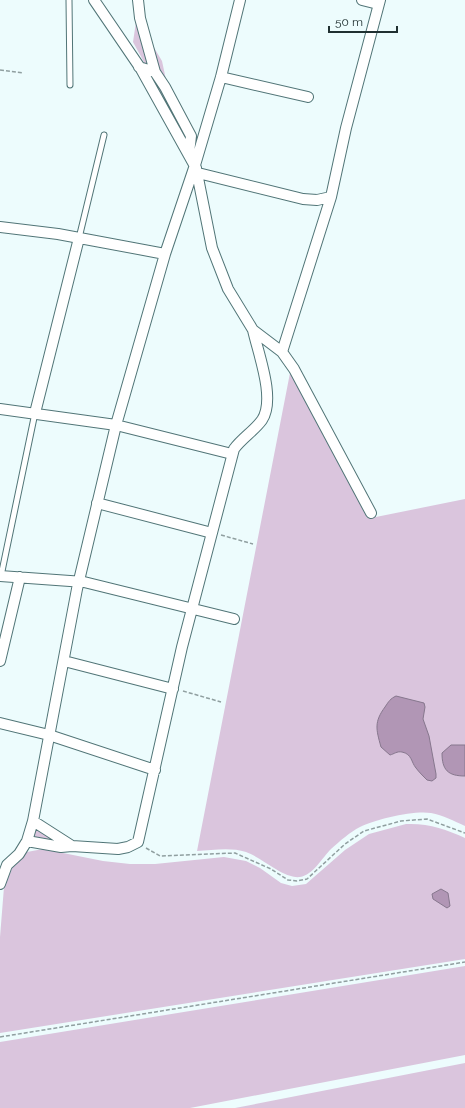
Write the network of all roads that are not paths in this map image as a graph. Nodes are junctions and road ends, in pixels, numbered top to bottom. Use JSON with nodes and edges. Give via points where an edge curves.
{"nodes":[{"id":1,"x":69,"y":0,"type":"edge"},
{"id":2,"x":94,"y":0,"type":"edge"},
{"id":3,"x":138,"y":0,"type":"edge"},
{"id":4,"x":240,"y":0,"type":"edge"},
{"id":5,"x":362,"y":0,"type":"edge"},
{"id":6,"x":379,"y":2,"type":"edge"},
{"id":7,"x":139,"y":67,"type":"junction"},
{"id":8,"x":155,"y":72,"type":"junction"},
{"id":9,"x":221,"y":76,"type":"junction"},
{"id":10,"x":70,"y":85,"type":"dead end"},
{"id":11,"x":308,"y":97,"type":"dead end"},
{"id":12,"x":104,"y":135,"type":"dead end"},
{"id":13,"x":189,"y":153,"type":"junction"},
{"id":14,"x":196,"y":169,"type":"junction"},
{"id":15,"x":330,"y":197,"type":"junction"},
{"id":16,"x":0,"y":227,"type":"edge"},
{"id":17,"x":79,"y":238,"type":"junction"},
{"id":18,"x":165,"y":254,"type":"junction"},
{"id":19,"x":253,"y":330,"type":"junction"},
{"id":20,"x":282,"y":352,"type":"junction"},
{"id":21,"x":0,"y":409,"type":"edge"},
{"id":22,"x":35,"y":413,"type":"junction"},
{"id":23,"x":116,"y":426,"type":"junction"},
{"id":24,"x":232,"y":454,"type":"junction"},
{"id":25,"x":97,"y":503,"type":"junction"},
{"id":26,"x":371,"y":513,"type":"dead end"},
{"id":27,"x":212,"y":533,"type":"junction"},
{"id":28,"x":0,"y":576,"type":"edge"},
{"id":29,"x":20,"y":577,"type":"junction"},
{"id":30,"x":79,"y":582,"type":"junction"},
{"id":31,"x":192,"y":610,"type":"junction"},
{"id":32,"x":234,"y":619,"type":"dead end"},
{"id":33,"x":0,"y":660,"type":"edge"},
{"id":34,"x":64,"y":661,"type":"junction"},
{"id":35,"x":173,"y":689,"type":"junction"},
{"id":36,"x":0,"y":722,"type":"edge"},
{"id":37,"x":49,"y":735,"type":"junction"},
{"id":38,"x":155,"y":770,"type":"junction"},
{"id":39,"x":33,"y":821,"type":"junction"},
{"id":40,"x":27,"y":841,"type":"junction"},
{"id":41,"x":72,"y":846,"type":"junction"},
{"id":42,"x":0,"y":884,"type":"edge"}],
"edges":[{"from":1,"to":10,"type":"lane"},
{"from":2,"to":7,"type":"street"},
{"from":3,"to":8,"type":"street","via":[[140,18]]},
{"from":4,"to":9,"type":"street"},
{"from":5,"to":6,"type":"street"},
{"from":6,"to":15,"type":"street"},
{"from":7,"to":8,"type":"street"},
{"from":7,"to":13,"type":"street"},
{"from":8,"to":13,"type":"street","via":[[190,134]]},
{"from":9,"to":11,"type":"street"},
{"from":9,"to":14,"type":"street"},
{"from":12,"to":17,"type":"lane"},
{"from":13,"to":14,"type":"street"},
{"from":14,"to":15,"type":"street","via":[[303,199]]},
{"from":14,"to":18,"type":"street"},
{"from":14,"to":19,"type":"street","via":[[212,248],[228,289]]},
{"from":15,"to":20,"type":"street"},
{"from":16,"to":17,"type":"street"},
{"from":17,"to":18,"type":"street"},
{"from":17,"to":22,"type":"street"},
{"from":18,"to":23,"type":"street"},
{"from":19,"to":20,"type":"street"},
{"from":19,"to":24,"type":"street","via":[[268,398],[267,410],[254,429],[242,438]]},
{"from":20,"to":26,"type":"street","via":[[294,369]]},
{"from":21,"to":22,"type":"street"},
{"from":22,"to":23,"type":"street"},
{"from":22,"to":28,"type":"lane"},
{"from":23,"to":24,"type":"street"},
{"from":23,"to":25,"type":"street"},
{"from":24,"to":27,"type":"street"},
{"from":25,"to":27,"type":"street"},
{"from":25,"to":30,"type":"street"},
{"from":27,"to":31,"type":"street"},
{"from":28,"to":29,"type":"street"},
{"from":29,"to":30,"type":"street"},
{"from":29,"to":33,"type":"street"},
{"from":30,"to":31,"type":"street"},
{"from":30,"to":34,"type":"street"},
{"from":31,"to":32,"type":"street"},
{"from":31,"to":35,"type":"street"},
{"from":34,"to":35,"type":"street"},
{"from":34,"to":37,"type":"street"},
{"from":35,"to":38,"type":"street"},
{"from":36,"to":37,"type":"street"},
{"from":37,"to":38,"type":"street"},
{"from":37,"to":39,"type":"street"},
{"from":38,"to":41,"type":"street","via":[[138,842],[118,849]]},
{"from":39,"to":40,"type":"street"},
{"from":39,"to":41,"type":"street"},
{"from":40,"to":41,"type":"street","via":[[50,846]]},
{"from":40,"to":42,"type":"street","via":[[19,854],[7,865]]}]}
